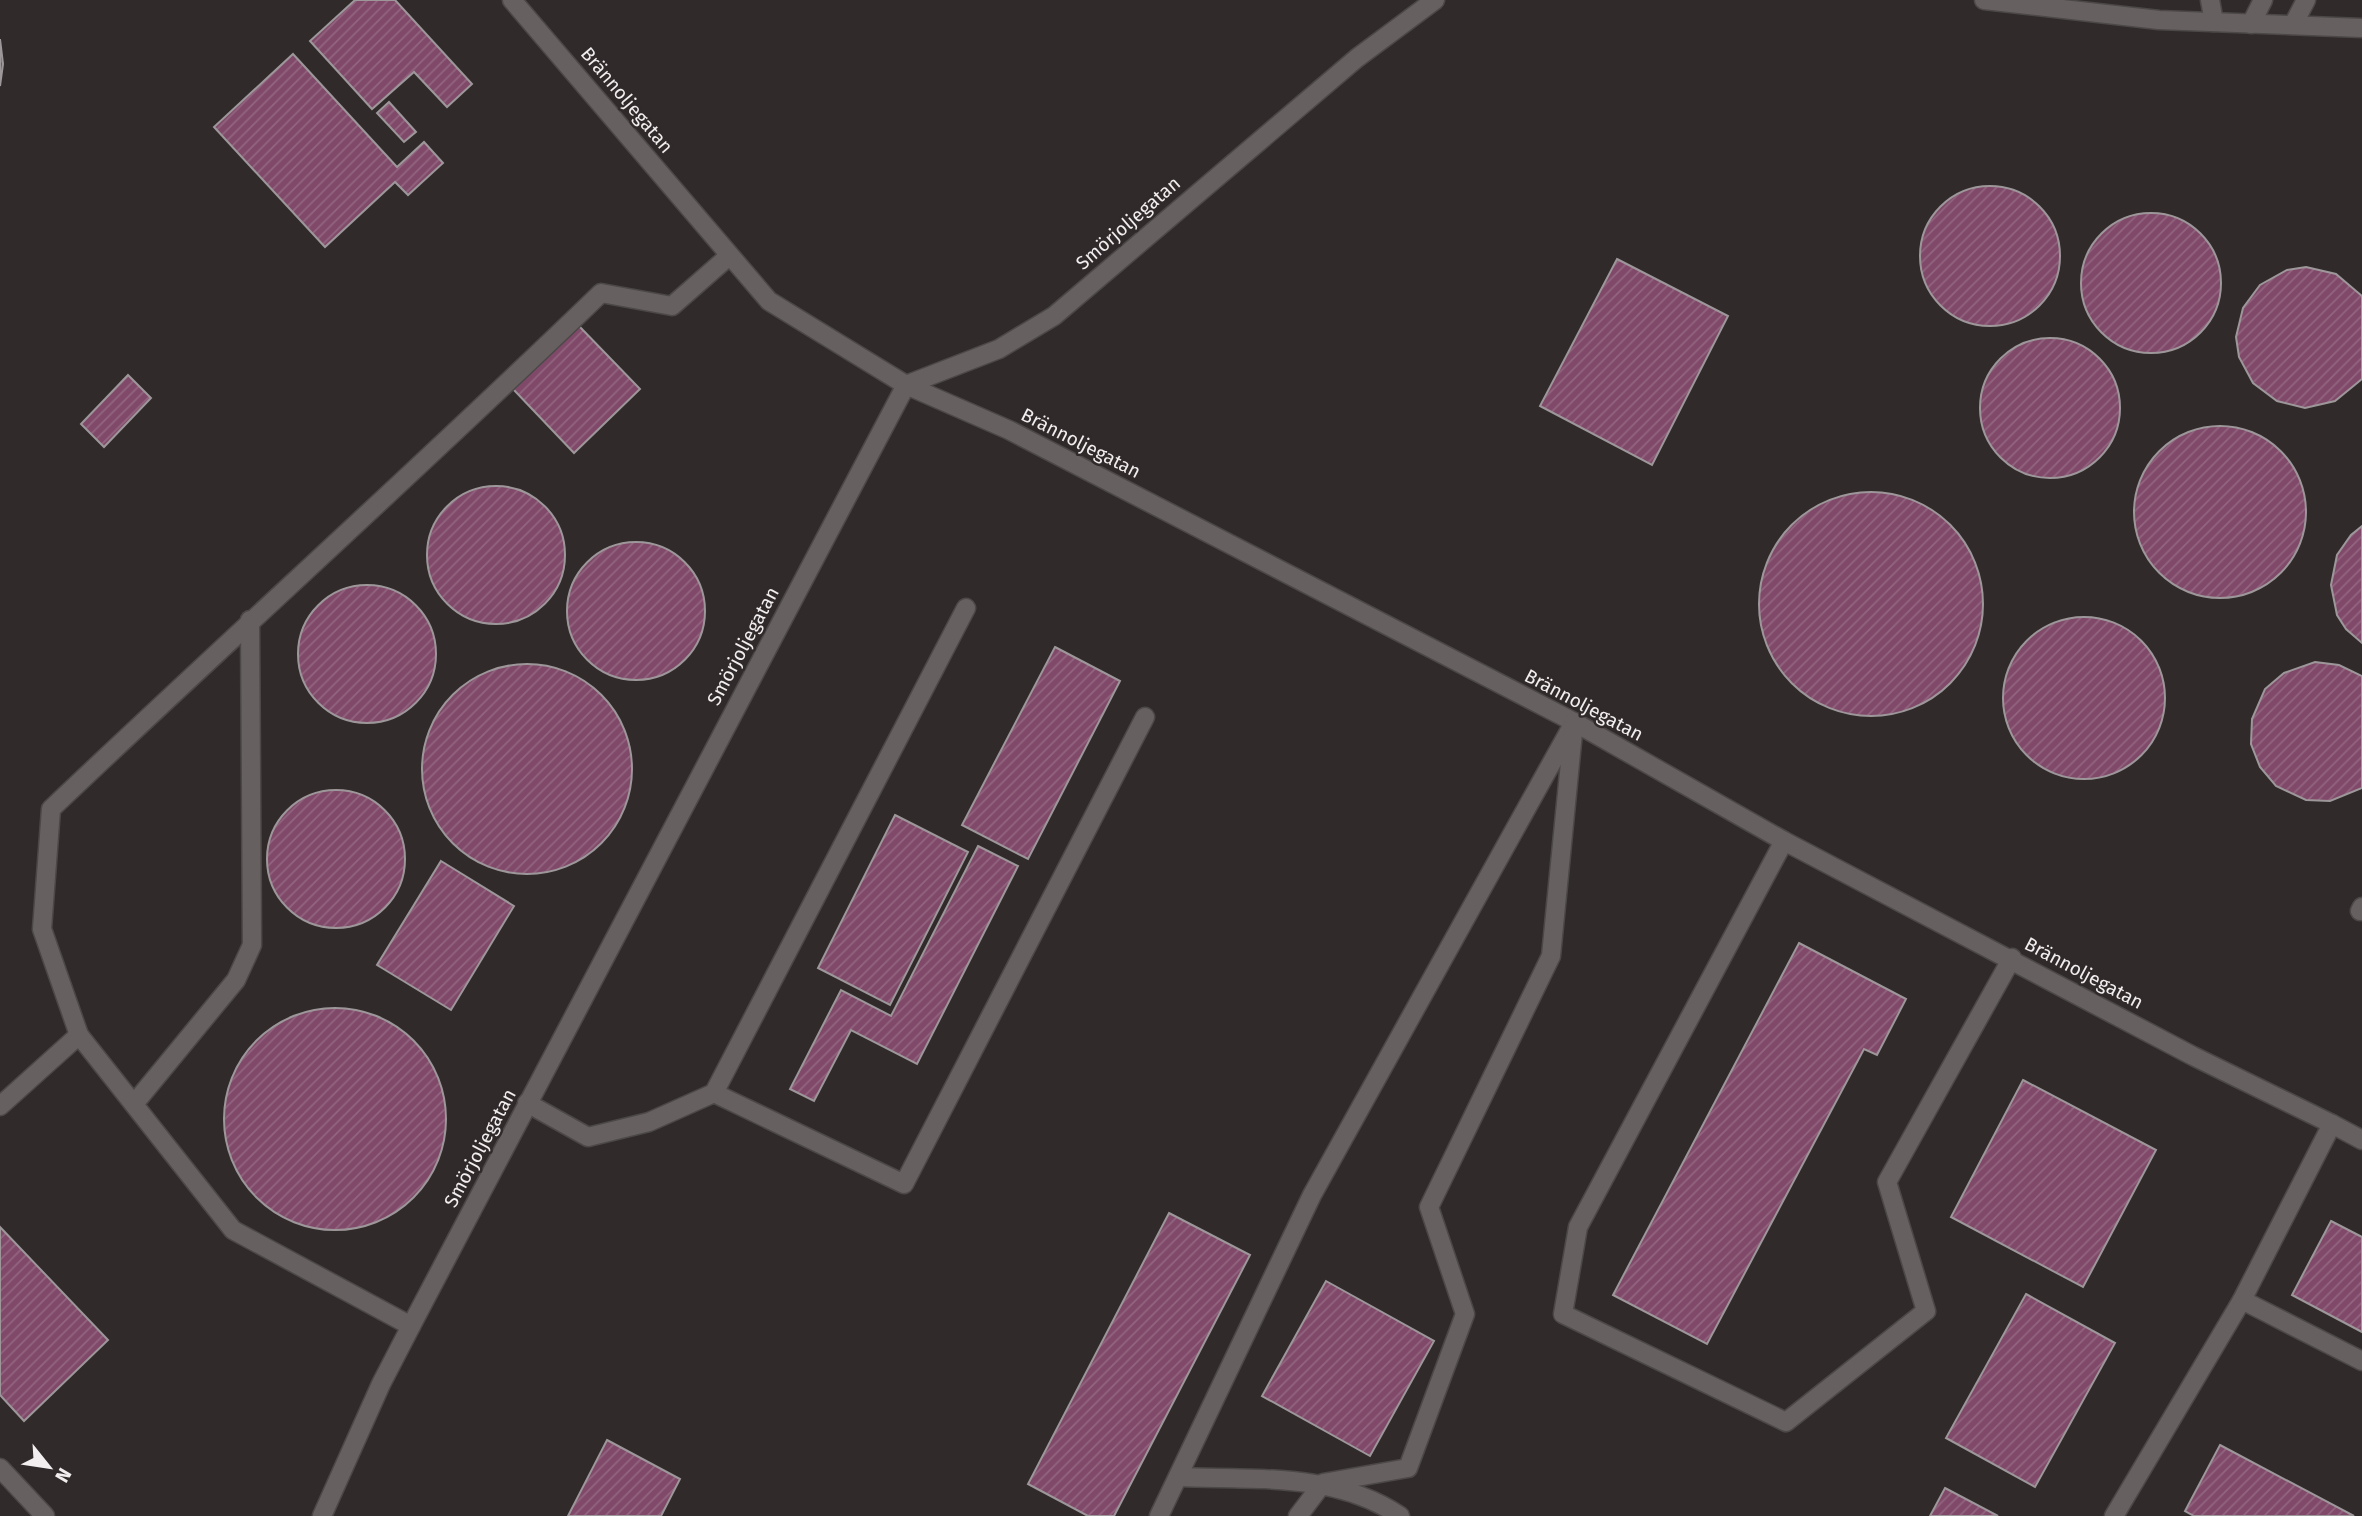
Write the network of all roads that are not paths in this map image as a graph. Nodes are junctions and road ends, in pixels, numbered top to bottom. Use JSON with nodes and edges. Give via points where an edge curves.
{"nodes":[{"id":1,"x":512,"y":0,"type":"edge"},
{"id":2,"x":1435,"y":0,"type":"edge"},
{"id":3,"x":1984,"y":0,"type":"edge"},
{"id":4,"x":2210,"y":0,"type":"edge"},
{"id":5,"x":2263,"y":0,"type":"edge"},
{"id":6,"x":2306,"y":0,"type":"edge"},
{"id":7,"x":2214,"y":22,"type":"junction"},
{"id":8,"x":2251,"y":24,"type":"junction"},
{"id":9,"x":2293,"y":25,"type":"junction"},
{"id":10,"x":2362,"y":28,"type":"edge"},
{"id":11,"x":729,"y":256,"type":"junction"},
{"id":12,"x":906,"y":385,"type":"junction"},
{"id":13,"x":966,"y":608,"type":"dead end"},
{"id":14,"x":250,"y":620,"type":"junction"},
{"id":15,"x":1145,"y":717,"type":"dead end"},
{"id":16,"x":1574,"y":722,"type":"junction"},
{"id":17,"x":1784,"y":841,"type":"junction"},
{"id":18,"x":2012,"y":958,"type":"junction"},
{"id":19,"x":79,"y":1035,"type":"junction"},
{"id":20,"x":714,"y":1093,"type":"junction"},
{"id":21,"x":527,"y":1103,"type":"junction"},
{"id":22,"x":134,"y":1104,"type":"junction"},
{"id":23,"x":0,"y":1106,"type":"edge"},
{"id":24,"x":2332,"y":1124,"type":"junction"},
{"id":25,"x":2362,"y":1140,"type":"edge"},
{"id":26,"x":2242,"y":1300,"type":"junction"},
{"id":27,"x":411,"y":1326,"type":"junction"},
{"id":28,"x":2362,"y":1361,"type":"edge"},
{"id":29,"x":0,"y":1468,"type":"edge"},
{"id":30,"x":1178,"y":1477,"type":"junction"},
{"id":31,"x":1322,"y":1483,"type":"junction"},
{"id":32,"x":45,"y":1516,"type":"edge"},
{"id":33,"x":322,"y":1516,"type":"edge"},
{"id":34,"x":1159,"y":1516,"type":"edge"},
{"id":35,"x":1298,"y":1516,"type":"edge"},
{"id":36,"x":1400,"y":1516,"type":"edge"},
{"id":37,"x":2114,"y":1516,"type":"edge"}],
"edges":[{"from":1,"to":11,"type":"lane","name":"Brännoljegatan"},
{"from":2,"to":12,"type":"lane","name":"Smörjoljegatan","via":[[1304,102],[1054,316],[999,349]]},
{"from":3,"to":7,"type":"lane"},
{"from":4,"to":7,"type":"lane"},
{"from":5,"to":8,"type":"lane"},
{"from":6,"to":9,"type":"lane"},
{"from":7,"to":8,"type":"lane"},
{"from":8,"to":9,"type":"lane"},
{"from":9,"to":10,"type":"lane"},
{"from":11,"to":12,"type":"lane","name":"Brännoljegatan","via":[[769,301]]},
{"from":11,"to":14,"type":"lane","via":[[672,306],[601,293]]},
{"from":12,"to":16,"type":"lane","name":"Brännoljegatan","via":[[1009,430]]},
{"from":12,"to":21,"type":"lane","name":"Smörjoljegatan"},
{"from":13,"to":20,"type":"lane"},
{"from":14,"to":19,"type":"lane","via":[[51,809],[43,929]]},
{"from":14,"to":22,"type":"lane","via":[[252,946],[236,980]]},
{"from":15,"to":20,"type":"lane","via":[[904,1184]]},
{"from":16,"to":17,"type":"lane","name":"Brännoljegatan"},
{"from":16,"to":30,"type":"lane","via":[[1312,1195]]},
{"from":16,"to":31,"type":"lane","via":[[1551,956],[1429,1207],[1465,1314],[1408,1468]]},
{"from":17,"to":18,"type":"lane","name":"Brännoljegatan"},
{"from":17,"to":18,"type":"lane","via":[[1577,1227],[1563,1314],[1786,1422],[1851,1371],[1926,1311],[1887,1182]]},
{"from":18,"to":24,"type":"lane","name":"Brännoljegatan","via":[[2193,1056]]},
{"from":19,"to":22,"type":"lane"},
{"from":19,"to":23,"type":"lane"},
{"from":20,"to":21,"type":"lane","via":[[649,1122],[588,1137]]},
{"from":21,"to":27,"type":"lane","name":"Smörjoljegatan"},
{"from":22,"to":27,"type":"lane","via":[[233,1230]]},
{"from":24,"to":25,"type":"lane","name":"Brännoljegatan"},
{"from":24,"to":26,"type":"lane"},
{"from":26,"to":28,"type":"lane"},
{"from":26,"to":37,"type":"lane"},
{"from":27,"to":33,"type":"lane","name":"Smörjoljegatan"},
{"from":29,"to":32,"type":"lane"},
{"from":30,"to":31,"type":"lane"},
{"from":30,"to":34,"type":"lane"},
{"from":31,"to":35,"type":"lane"},
{"from":31,"to":36,"type":"lane"}]}
